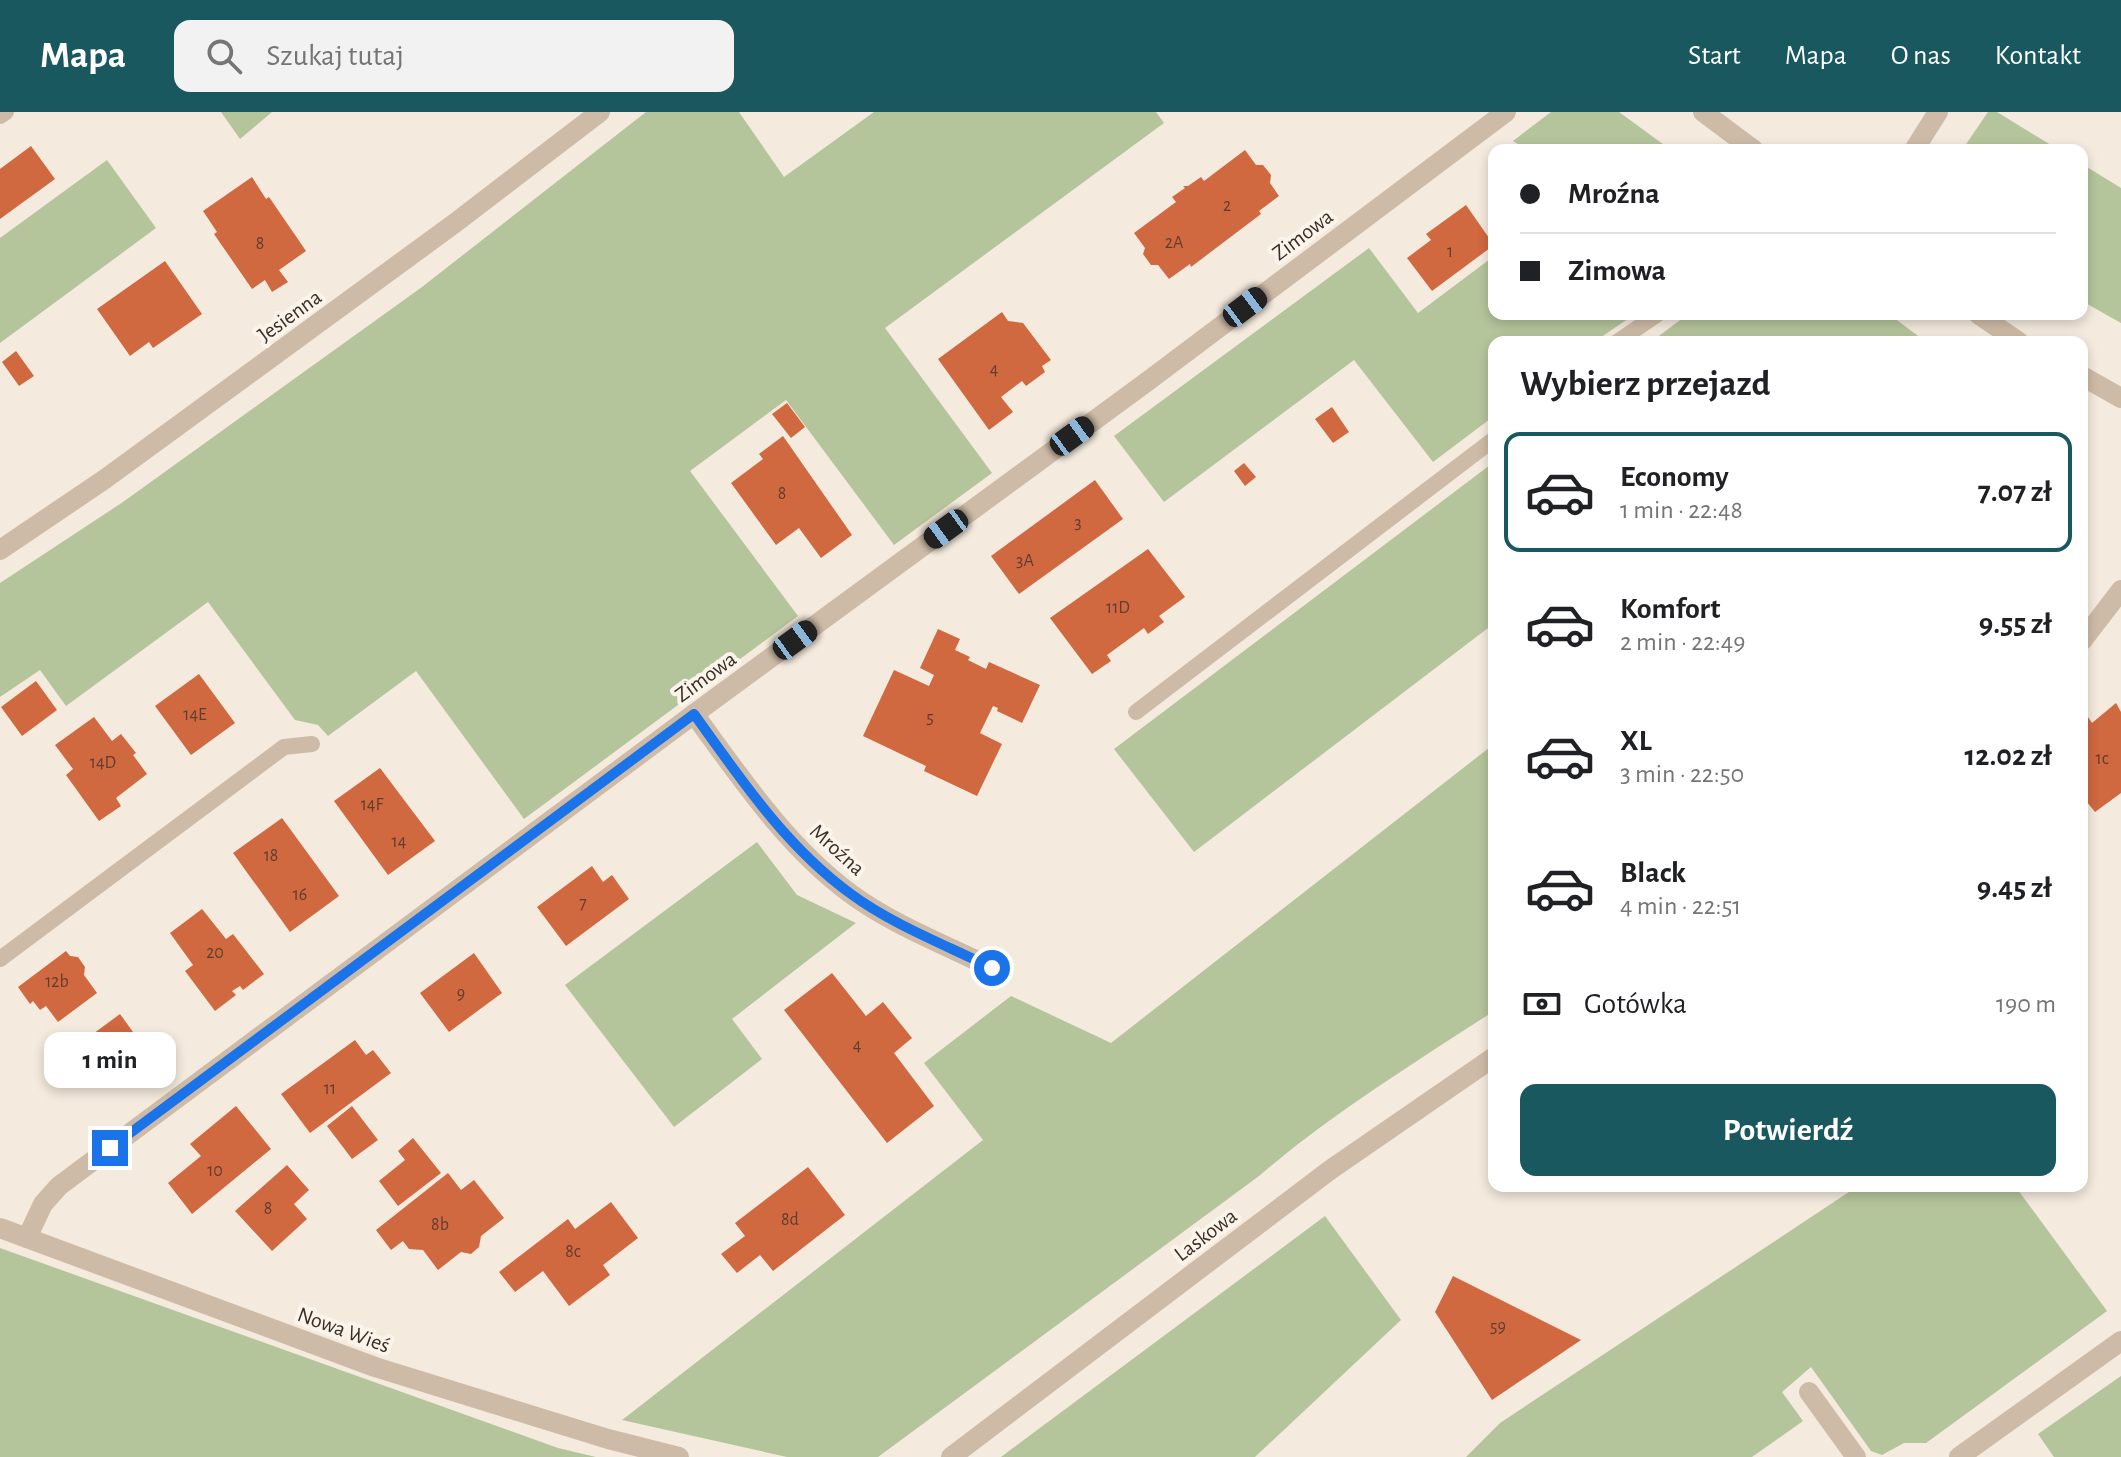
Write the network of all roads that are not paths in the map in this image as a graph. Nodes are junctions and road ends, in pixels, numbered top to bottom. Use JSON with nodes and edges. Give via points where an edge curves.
{"nodes":[{"id":1,"x":6,"y":112,"type":"edge"},
{"id":2,"x":600,"y":112,"type":"edge"},
{"id":3,"x":1506,"y":112,"type":"edge"},
{"id":4,"x":1703,"y":112,"type":"edge"},
{"id":5,"x":1938,"y":112,"type":"edge"},
{"id":6,"x":0,"y":116,"type":"edge"},
{"id":7,"x":1746,"y":144,"type":"edge"},
{"id":8,"x":1918,"y":144,"type":"edge"},
{"id":9,"x":1649,"y":320,"type":"edge"},
{"id":10,"x":1987,"y":320,"type":"edge"},
{"id":11,"x":1626,"y":336,"type":"edge"},
{"id":12,"x":2010,"y":336,"type":"edge"},
{"id":13,"x":2088,"y":379,"type":"edge"},
{"id":14,"x":2121,"y":398,"type":"edge"},
{"id":15,"x":1488,"y":444,"type":"edge"},
{"id":16,"x":0,"y":550,"type":"edge"},
{"id":17,"x":2121,"y":590,"type":"edge"},
{"id":18,"x":2088,"y":633,"type":"edge"},
{"id":19,"x":1136,"y":712,"type":"dead end"},
{"id":20,"x":694,"y":714,"type":"junction"},
{"id":21,"x":312,"y":744,"type":"dead end"},
{"id":22,"x":0,"y":959,"type":"edge"},
{"id":23,"x":992,"y":968,"type":"dead end"},
{"id":24,"x":1488,"y":1061,"type":"edge"},
{"id":25,"x":0,"y":1228,"type":"edge"},
{"id":26,"x":27,"y":1238,"type":"junction"},
{"id":27,"x":2121,"y":1341,"type":"edge"},
{"id":28,"x":1809,"y":1392,"type":"dead end"},
{"id":29,"x":679,"y":1457,"type":"edge"},
{"id":30,"x":951,"y":1457,"type":"edge"},
{"id":31,"x":1856,"y":1457,"type":"edge"},
{"id":32,"x":1959,"y":1457,"type":"edge"}],
"edges":[{"from":1,"to":6,"type":"lane"},
{"from":2,"to":16,"type":"street","name":"Jesienna","via":[[105,479]]},
{"from":3,"to":20,"type":"street","name":"Zimowa"},
{"from":4,"to":7,"type":"street"},
{"from":5,"to":8,"type":"street"},
{"from":9,"to":11,"type":"lane"},
{"from":10,"to":12,"type":"street"},
{"from":13,"to":14,"type":"street"},
{"from":15,"to":19,"type":"lane"},
{"from":17,"to":18,"type":"street"},
{"from":20,"to":23,"type":"street","name":"Mroźna","via":[[767,811],[825,873],[876,911]]},
{"from":20,"to":26,"type":"street","name":"Zimowa","via":[[59,1186],[43,1204]]},
{"from":21,"to":22,"type":"lane","via":[[284,747]]},
{"from":24,"to":30,"type":"street","name":"Laskowa","via":[[1330,1170]]},
{"from":25,"to":26,"type":"street","name":"Nowa Wieś"},
{"from":26,"to":29,"type":"street","name":"Nowa Wieś","via":[[375,1367]]},
{"from":27,"to":32,"type":"street"},
{"from":28,"to":31,"type":"street"}]}
